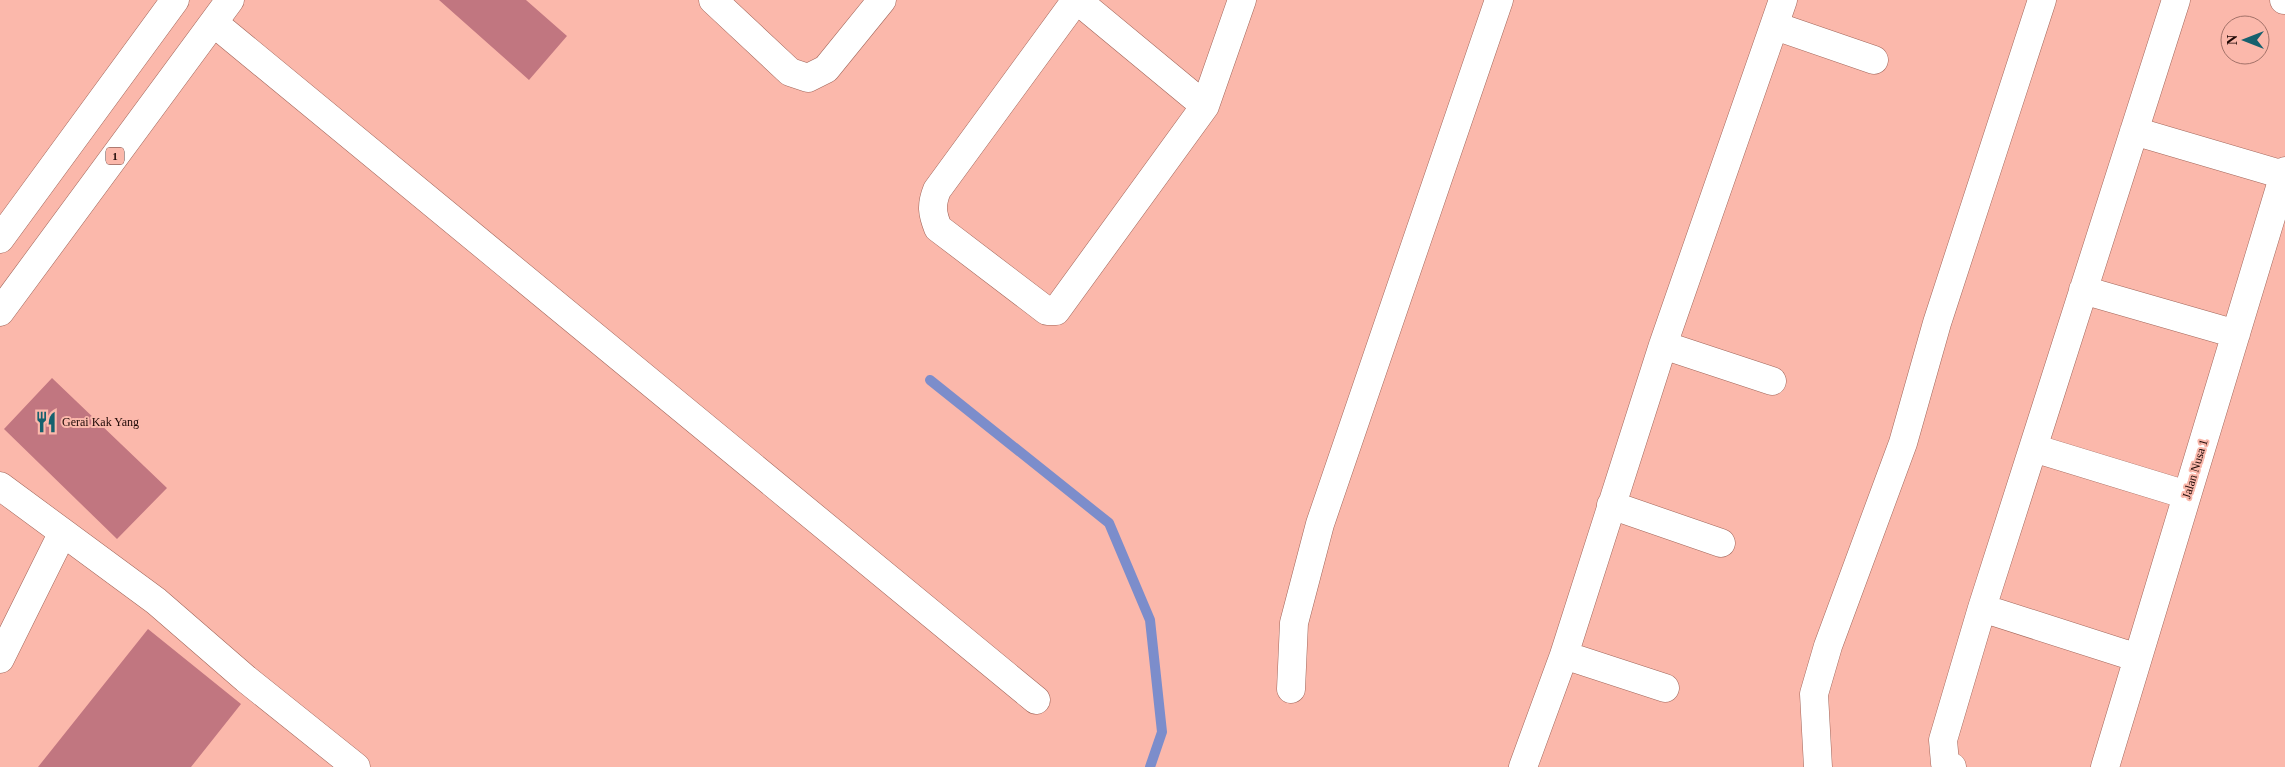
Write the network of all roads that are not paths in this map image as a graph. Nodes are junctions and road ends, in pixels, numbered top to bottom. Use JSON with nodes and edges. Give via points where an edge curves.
{"nodes":[{"id":1,"x":175,"y":0,"type":"edge"},
{"id":2,"x":230,"y":0,"type":"edge"},
{"id":3,"x":712,"y":0,"type":"edge"},
{"id":4,"x":882,"y":0,"type":"edge"},
{"id":5,"x":1076,"y":0,"type":"edge"},
{"id":6,"x":1242,"y":0,"type":"edge"},
{"id":7,"x":1499,"y":0,"type":"edge"},
{"id":8,"x":1783,"y":0,"type":"edge"},
{"id":9,"x":2042,"y":0,"type":"edge"},
{"id":10,"x":2176,"y":0,"type":"edge"},
{"id":11,"x":214,"y":22,"type":"junction"},
{"id":12,"x":1775,"y":26,"type":"junction"},
{"id":13,"x":1874,"y":60,"type":"dead end"},
{"id":14,"x":1205,"y":106,"type":"junction"},
{"id":15,"x":2134,"y":131,"type":"junction"},
{"id":16,"x":2284,"y":173,"type":"edge"},
{"id":17,"x":0,"y":239,"type":"edge"},
{"id":18,"x":2083,"y":290,"type":"junction"},
{"id":19,"x":0,"y":312,"type":"edge"},
{"id":20,"x":2236,"y":334,"type":"junction"},
{"id":21,"x":1664,"y":345,"type":"junction"},
{"id":22,"x":1772,"y":381,"type":"dead end"},
{"id":23,"x":2033,"y":448,"type":"junction"},
{"id":24,"x":0,"y":486,"type":"edge"},
{"id":25,"x":2187,"y":495,"type":"junction"},
{"id":26,"x":1611,"y":505,"type":"junction"},
{"id":27,"x":62,"y":534,"type":"junction"},
{"id":28,"x":1721,"y":542,"type":"dead end"},
{"id":29,"x":1982,"y":608,"type":"junction"},
{"id":30,"x":1564,"y":655,"type":"junction"},
{"id":31,"x":2138,"y":658,"type":"junction"},
{"id":32,"x":0,"y":659,"type":"edge"},
{"id":33,"x":1665,"y":688,"type":"dead end"},
{"id":34,"x":1291,"y":689,"type":"dead end"},
{"id":35,"x":1036,"y":700,"type":"dead end"},
{"id":36,"x":1949,"y":765,"type":"edge"},
{"id":37,"x":356,"y":767,"type":"edge"},
{"id":38,"x":1523,"y":767,"type":"edge"},
{"id":39,"x":1818,"y":767,"type":"edge"},
{"id":40,"x":2105,"y":767,"type":"edge"}],
"edges":[{"from":1,"to":17,"type":"street"},
{"from":2,"to":11,"type":"street","number":"1"},
{"from":3,"to":4,"type":"street","via":[[790,72],[808,78],[826,69]]},
{"from":5,"to":14,"type":"street"},
{"from":5,"to":14,"type":"street","via":[[937,190],[932,201],[932,214],[938,228],[1047,312],[1056,311]]},
{"from":6,"to":14,"type":"street"},
{"from":7,"to":34,"type":"street","via":[[1320,524],[1294,623]]},
{"from":8,"to":12,"type":"street"},
{"from":9,"to":39,"type":"street","via":[[1937,322],[1903,443],[1828,646],[1814,694]]},
{"from":10,"to":15,"type":"street"},
{"from":11,"to":19,"type":"street","number":"1"},
{"from":11,"to":35,"type":"street"},
{"from":12,"to":13,"type":"street"},
{"from":12,"to":21,"type":"street"},
{"from":15,"to":16,"type":"street"},
{"from":15,"to":18,"type":"street"},
{"from":16,"to":20,"type":"street","name":"Jalan Nusa 1"},
{"from":18,"to":20,"type":"street"},
{"from":18,"to":23,"type":"street"},
{"from":20,"to":25,"type":"street","name":"Jalan Nusa 1"},
{"from":21,"to":22,"type":"street"},
{"from":21,"to":26,"type":"street"},
{"from":23,"to":25,"type":"street"},
{"from":23,"to":29,"type":"street"},
{"from":24,"to":27,"type":"street"},
{"from":25,"to":31,"type":"street","name":"Jalan Nusa 1"},
{"from":26,"to":28,"type":"street"},
{"from":26,"to":30,"type":"street"},
{"from":27,"to":32,"type":"street"},
{"from":27,"to":37,"type":"street","via":[[156,601],[246,679]]},
{"from":29,"to":31,"type":"street"},
{"from":29,"to":36,"type":"street","via":[[1943,740]]},
{"from":30,"to":33,"type":"street"},
{"from":30,"to":38,"type":"street"},
{"from":31,"to":40,"type":"street","name":"Jalan Nusa 1"}]}
